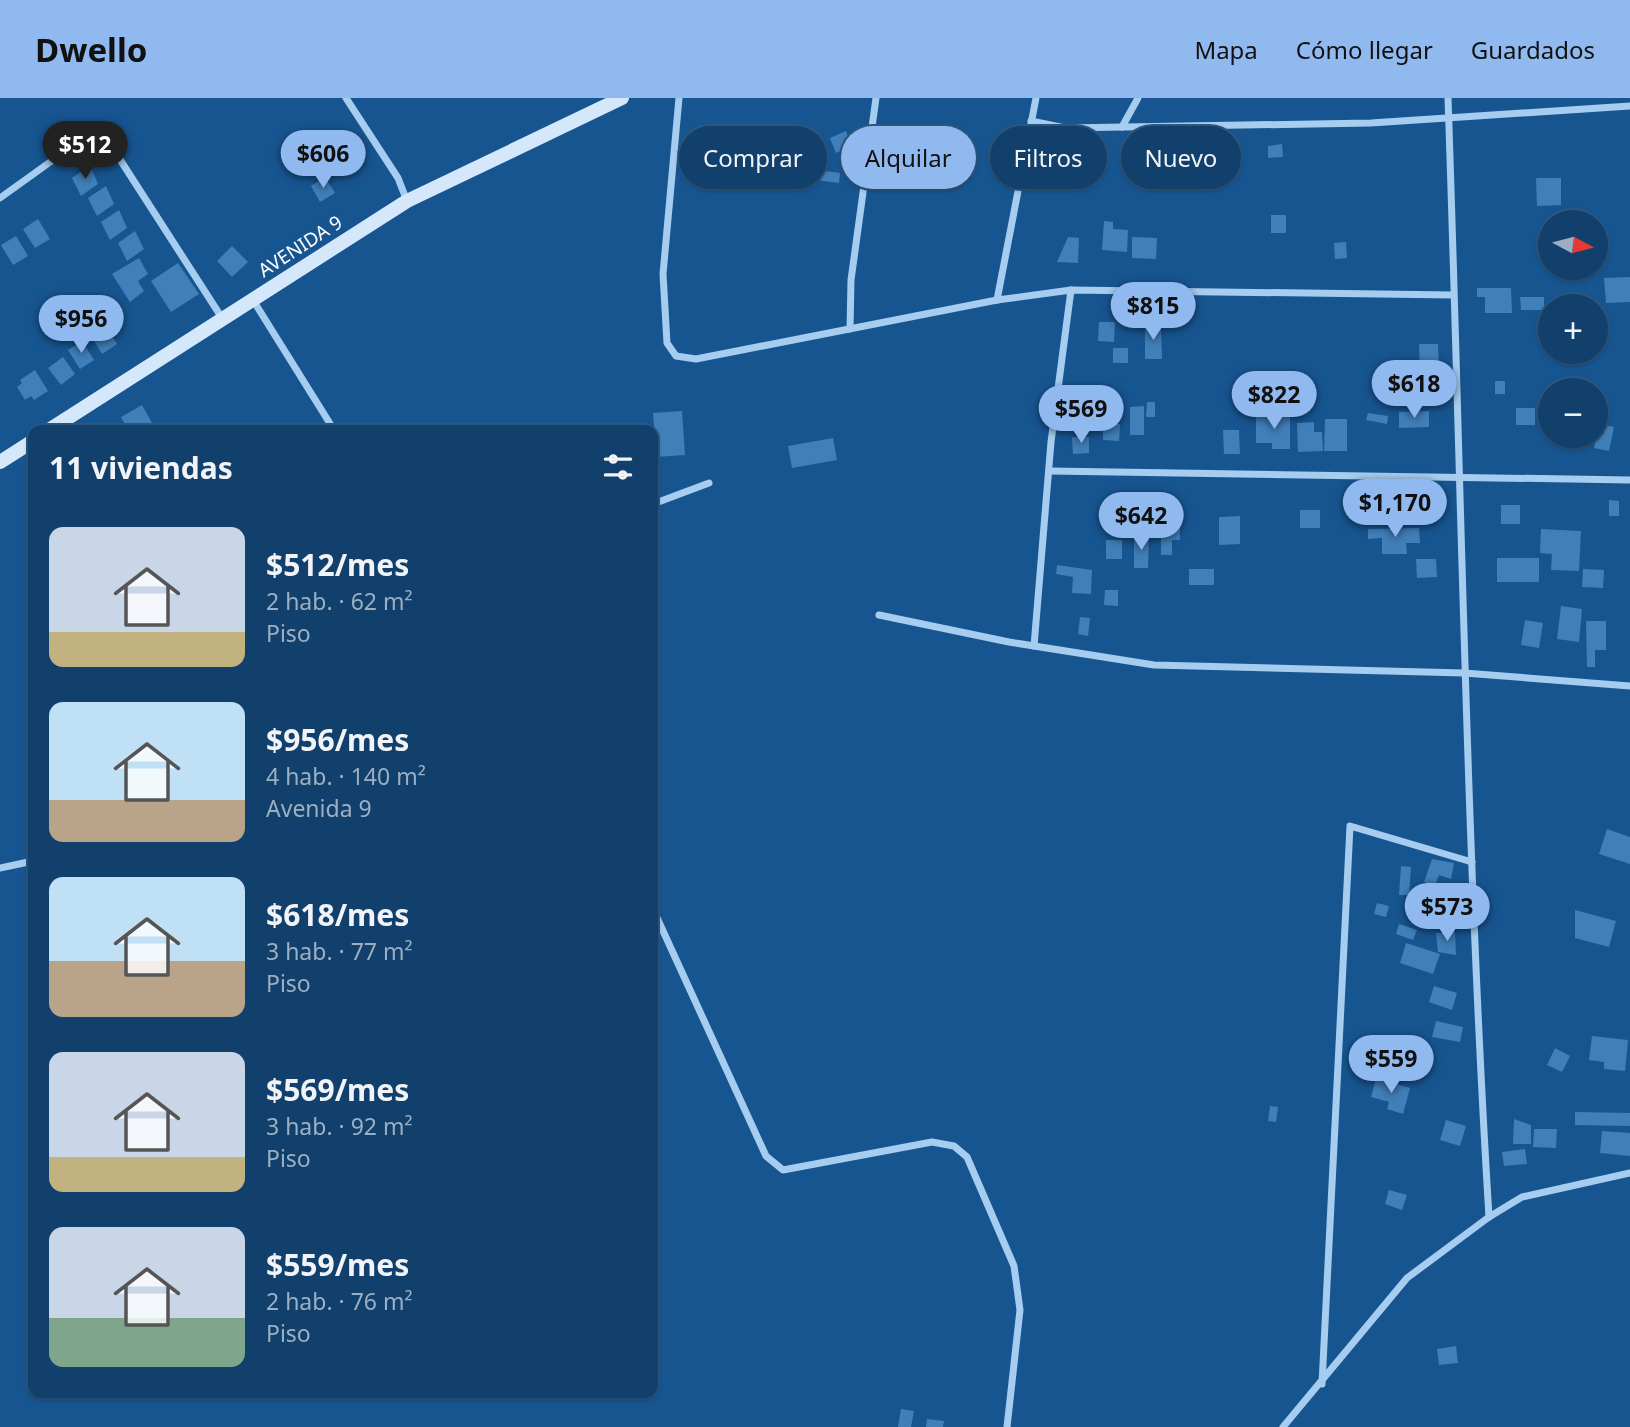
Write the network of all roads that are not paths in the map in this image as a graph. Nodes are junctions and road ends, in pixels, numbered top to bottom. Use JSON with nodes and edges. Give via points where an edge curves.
{"nodes":[{"id":1,"x":346,"y":98,"type":"edge"},
{"id":2,"x":679,"y":98,"type":"edge"},
{"id":3,"x":876,"y":98,"type":"edge"},
{"id":4,"x":1035,"y":98,"type":"edge"},
{"id":5,"x":1138,"y":98,"type":"edge"},
{"id":6,"x":1448,"y":98,"type":"edge"},
{"id":7,"x":614,"y":100,"type":"edge"},
{"id":8,"x":1630,"y":106,"type":"edge"},
{"id":9,"x":1448,"y":116,"type":"junction"},
{"id":10,"x":1031,"y":121,"type":"junction"},
{"id":11,"x":1123,"y":126,"type":"edge"},
{"id":12,"x":1184,"y":126,"type":"edge"},
{"id":13,"x":1121,"y":127,"type":"edge"},
{"id":14,"x":0,"y":198,"type":"edge"},
{"id":15,"x":407,"y":201,"type":"junction"},
{"id":16,"x":1071,"y":290,"type":"junction"},
{"id":17,"x":1453,"y":295,"type":"junction"},
{"id":18,"x":253,"y":300,"type":"junction"},
{"id":19,"x":997,"y":300,"type":"junction"},
{"id":20,"x":222,"y":318,"type":"junction"},
{"id":21,"x":850,"y":330,"type":"junction"},
{"id":22,"x":57,"y":425,"type":"edge"},
{"id":23,"x":331,"y":425,"type":"edge"},
{"id":24,"x":28,"y":444,"type":"edge"},
{"id":25,"x":0,"y":462,"type":"edge"},
{"id":26,"x":1050,"y":471,"type":"junction"},
{"id":27,"x":1461,"y":478,"type":"junction"},
{"id":28,"x":1630,"y":480,"type":"edge"},
{"id":29,"x":709,"y":483,"type":"dead end"},
{"id":30,"x":658,"y":502,"type":"edge"},
{"id":31,"x":879,"y":615,"type":"dead end"},
{"id":32,"x":1034,"y":646,"type":"junction"},
{"id":33,"x":1464,"y":673,"type":"junction"},
{"id":34,"x":1630,"y":686,"type":"edge"},
{"id":35,"x":28,"y":862,"type":"edge"},
{"id":36,"x":1472,"y":862,"type":"junction"},
{"id":37,"x":0,"y":868,"type":"edge"},
{"id":38,"x":658,"y":920,"type":"edge"},
{"id":39,"x":1630,"y":1174,"type":"edge"},
{"id":40,"x":1489,"y":1217,"type":"junction"},
{"id":41,"x":1322,"y":1384,"type":"junction"},
{"id":42,"x":1007,"y":1427,"type":"edge"},
{"id":43,"x":1283,"y":1427,"type":"edge"}],
"edges":[{"from":1,"to":15,"type":"street","via":[[398,178]]},
{"from":2,"to":21,"type":"street","via":[[663,274],[667,343],[676,356],[696,359]]},
{"from":3,"to":21,"type":"street","via":[[851,280]]},
{"from":4,"to":10,"type":"street"},
{"from":5,"to":11,"type":"street"},
{"from":6,"to":9,"type":"street"},
{"from":7,"to":15,"type":"main road","name":"AVENIDA 9"},
{"from":8,"to":9,"type":"street"},
{"from":9,"to":12,"type":"street","via":[[1371,123]]},
{"from":9,"to":17,"type":"street"},
{"from":10,"to":13,"type":"street","via":[[1065,128]]},
{"from":10,"to":19,"type":"street"},
{"from":14,"to":20,"type":"street","via":[[85,137],[103,138]]},
{"from":15,"to":18,"type":"main road","name":"AVENIDA 9"},
{"from":16,"to":17,"type":"street"},
{"from":16,"to":19,"type":"street"},
{"from":16,"to":26,"type":"street"},
{"from":17,"to":27,"type":"street"},
{"from":18,"to":20,"type":"main road","name":"AVENIDA 9"},
{"from":18,"to":23,"type":"street"},
{"from":19,"to":21,"type":"street"},
{"from":20,"to":22,"type":"main road","name":"AVENIDA 9"},
{"from":24,"to":25,"type":"main road"},
{"from":26,"to":27,"type":"street"},
{"from":26,"to":32,"type":"street"},
{"from":27,"to":28,"type":"street"},
{"from":27,"to":33,"type":"street"},
{"from":29,"to":30,"type":"street"},
{"from":31,"to":32,"type":"street"},
{"from":32,"to":33,"type":"street","via":[[1154,665]]},
{"from":33,"to":34,"type":"street"},
{"from":33,"to":36,"type":"street"},
{"from":35,"to":37,"type":"street"},
{"from":36,"to":40,"type":"street"},
{"from":36,"to":41,"type":"street","via":[[1350,826]]},
{"from":38,"to":42,"type":"street","via":[[766,1156],[783,1170],[932,1142],[954,1146],[967,1157],[1014,1266],[1020,1310]]},
{"from":39,"to":40,"type":"street","via":[[1522,1197]]},
{"from":40,"to":41,"type":"street","via":[[1408,1278]]},
{"from":41,"to":43,"type":"street"}]}
